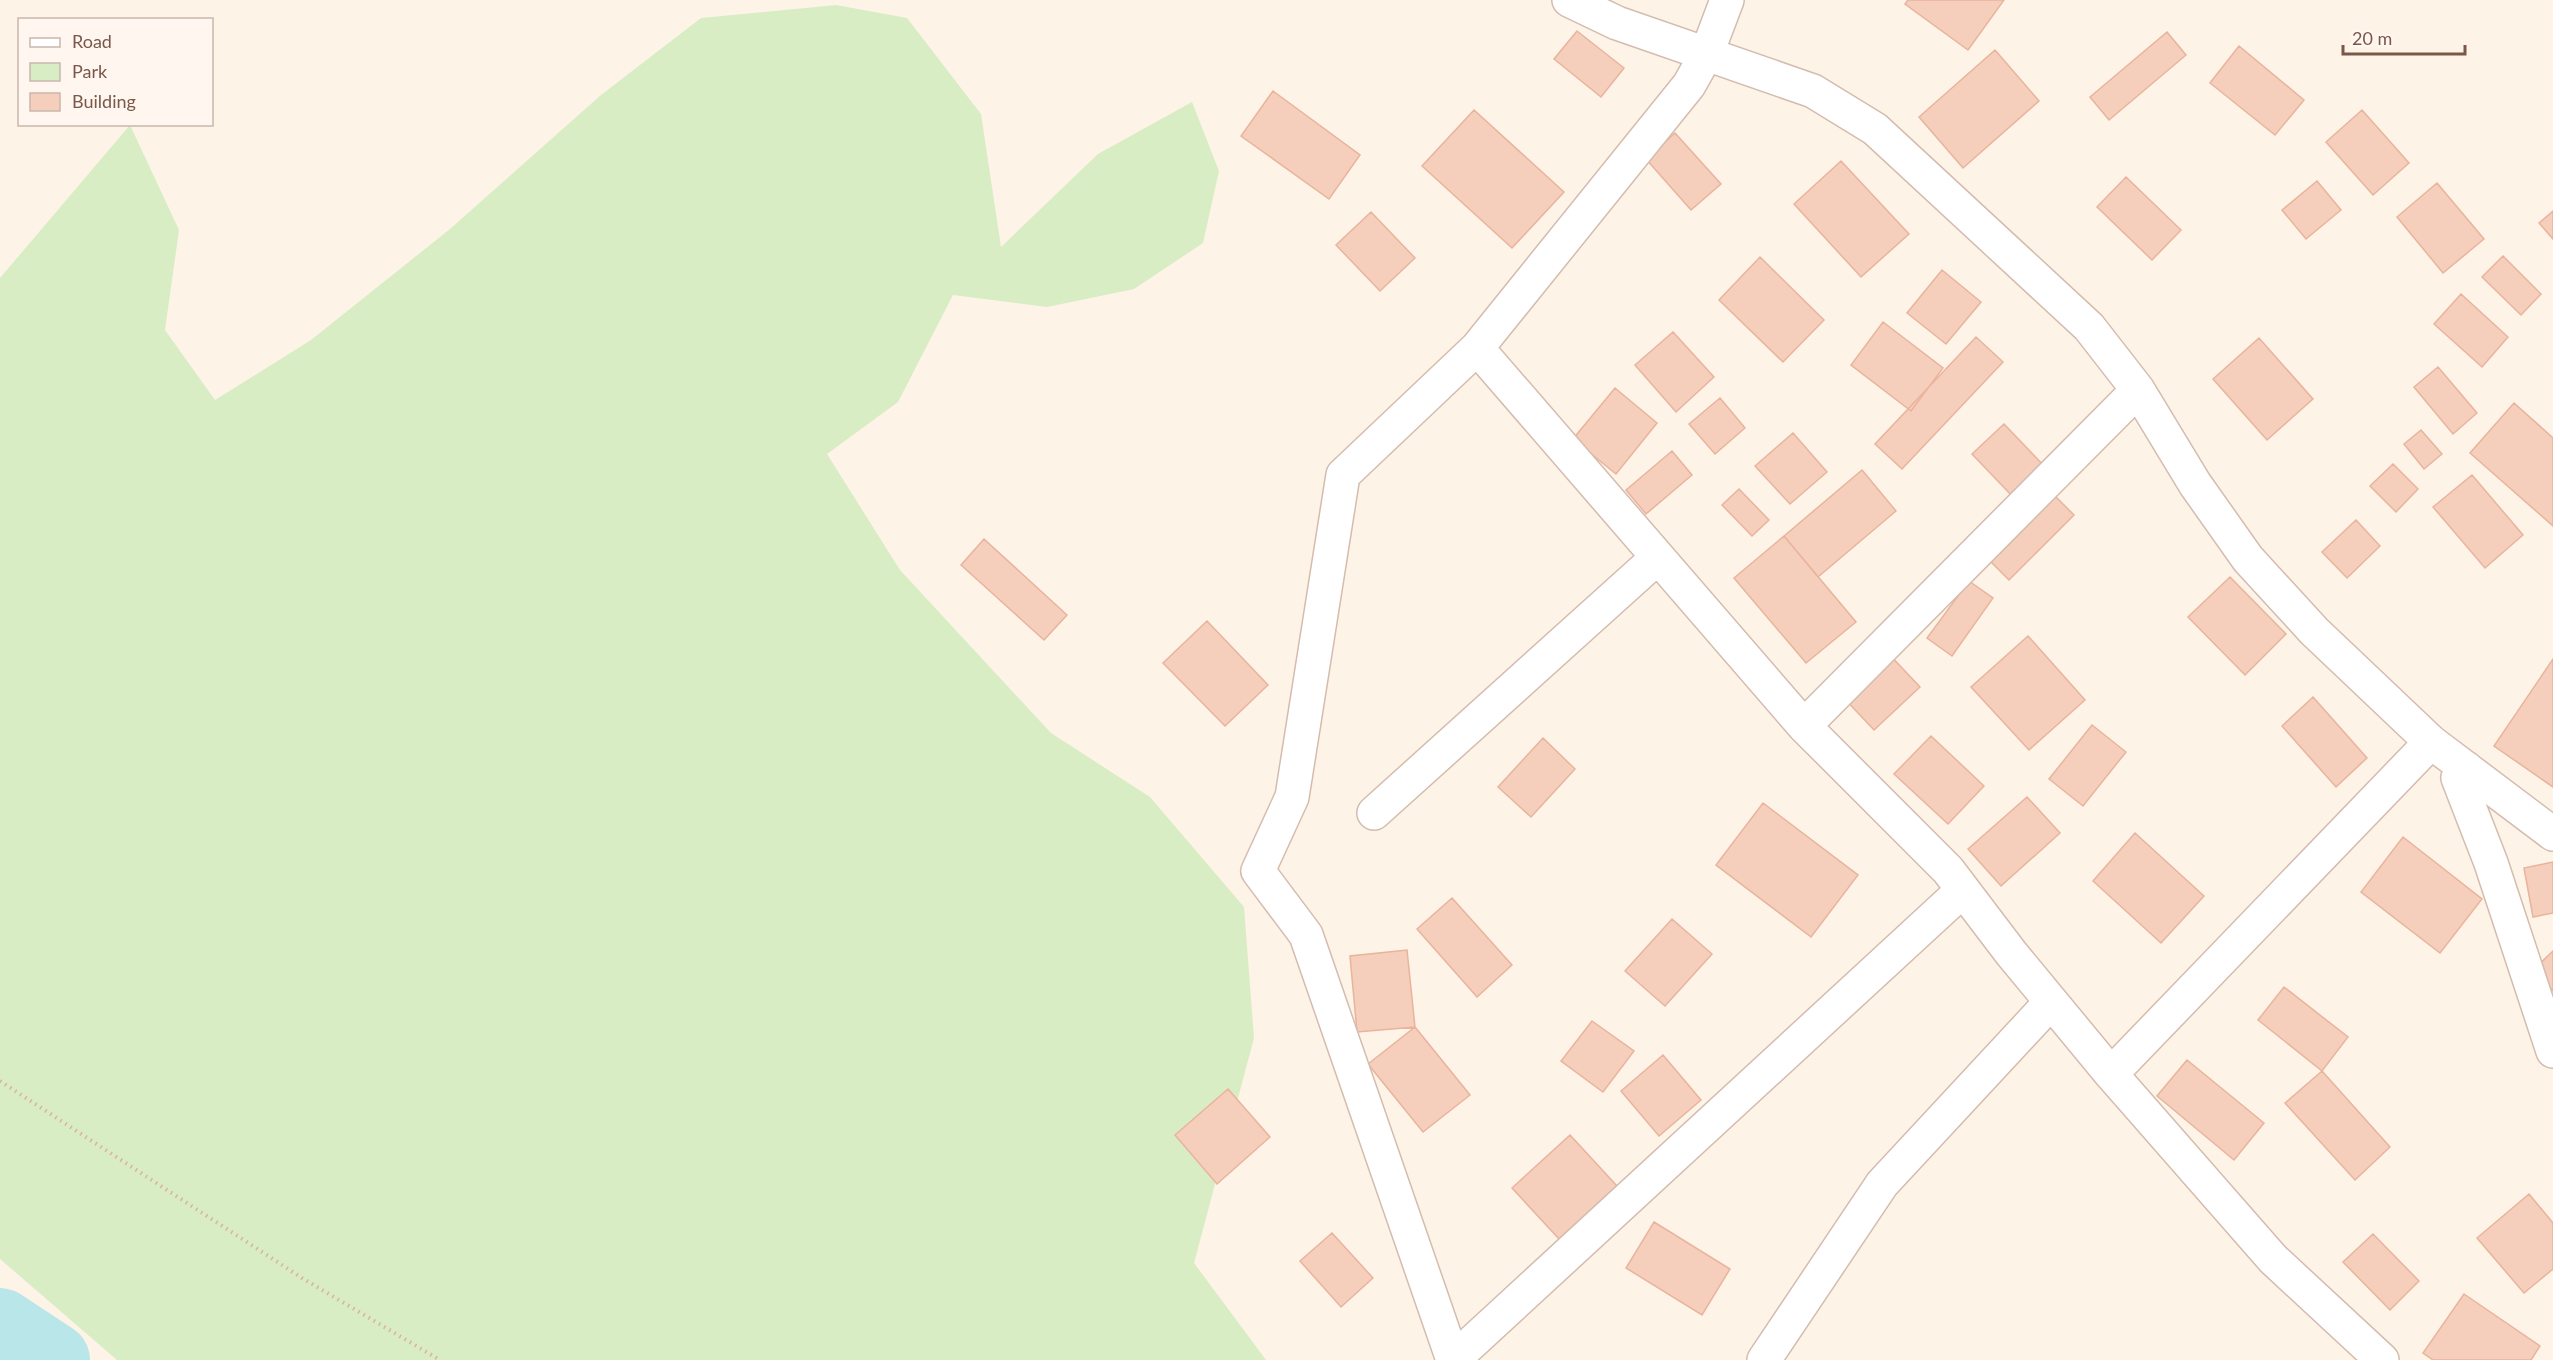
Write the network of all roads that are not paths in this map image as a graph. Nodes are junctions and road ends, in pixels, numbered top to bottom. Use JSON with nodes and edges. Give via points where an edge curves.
{"nodes":[{"id":1,"x":1569,"y":0,"type":"edge"},
{"id":2,"x":1727,"y":0,"type":"edge"},
{"id":3,"x":1707,"y":52,"type":"junction"},
{"id":4,"x":1477,"y":348,"type":"junction"},
{"id":5,"x":2138,"y":390,"type":"junction"},
{"id":6,"x":1658,"y":557,"type":"junction"},
{"id":7,"x":1804,"y":726,"type":"junction"},
{"id":8,"x":2431,"y":742,"type":"junction"},
{"id":9,"x":2466,"y":768,"type":"junction"},
{"id":10,"x":1374,"y":813,"type":"dead end"},
{"id":11,"x":2553,"y":834,"type":"edge"},
{"id":12,"x":1963,"y":890,"type":"junction"},
{"id":13,"x":2051,"y":1002,"type":"junction"},
{"id":14,"x":2553,"y":1051,"type":"edge"},
{"id":15,"x":2111,"y":1074,"type":"junction"},
{"id":16,"x":1764,"y":1360,"type":"edge"},
{"id":17,"x":2382,"y":1360,"type":"edge"}],
"edges":[{"from":1,"to":3,"type":"street","via":[[1617,23]]},
{"from":2,"to":3,"type":"street"},
{"from":3,"to":4,"type":"street","via":[[1689,85]]},
{"from":3,"to":5,"type":"street","via":[[1813,91],[1875,129],[2089,327]]},
{"from":4,"to":6,"type":"street"},
{"from":4,"to":12,"type":"street","via":[[1343,475],[1292,797],[1257,871],[1306,936],[1454,1360]]},
{"from":5,"to":7,"type":"street"},
{"from":5,"to":8,"type":"street","via":[[2195,484],[2248,559],[2314,631]]},
{"from":6,"to":7,"type":"street"},
{"from":6,"to":10,"type":"street"},
{"from":7,"to":12,"type":"street","via":[[1948,870]]},
{"from":8,"to":9,"type":"street"},
{"from":8,"to":15,"type":"street"},
{"from":9,"to":11,"type":"street"},
{"from":9,"to":14,"type":"street","via":[[2458,778],[2491,863]]},
{"from":12,"to":13,"type":"street"},
{"from":13,"to":15,"type":"street"},
{"from":13,"to":16,"type":"street","via":[[1882,1184]]},
{"from":15,"to":17,"type":"street","via":[[2273,1259]]}]}
